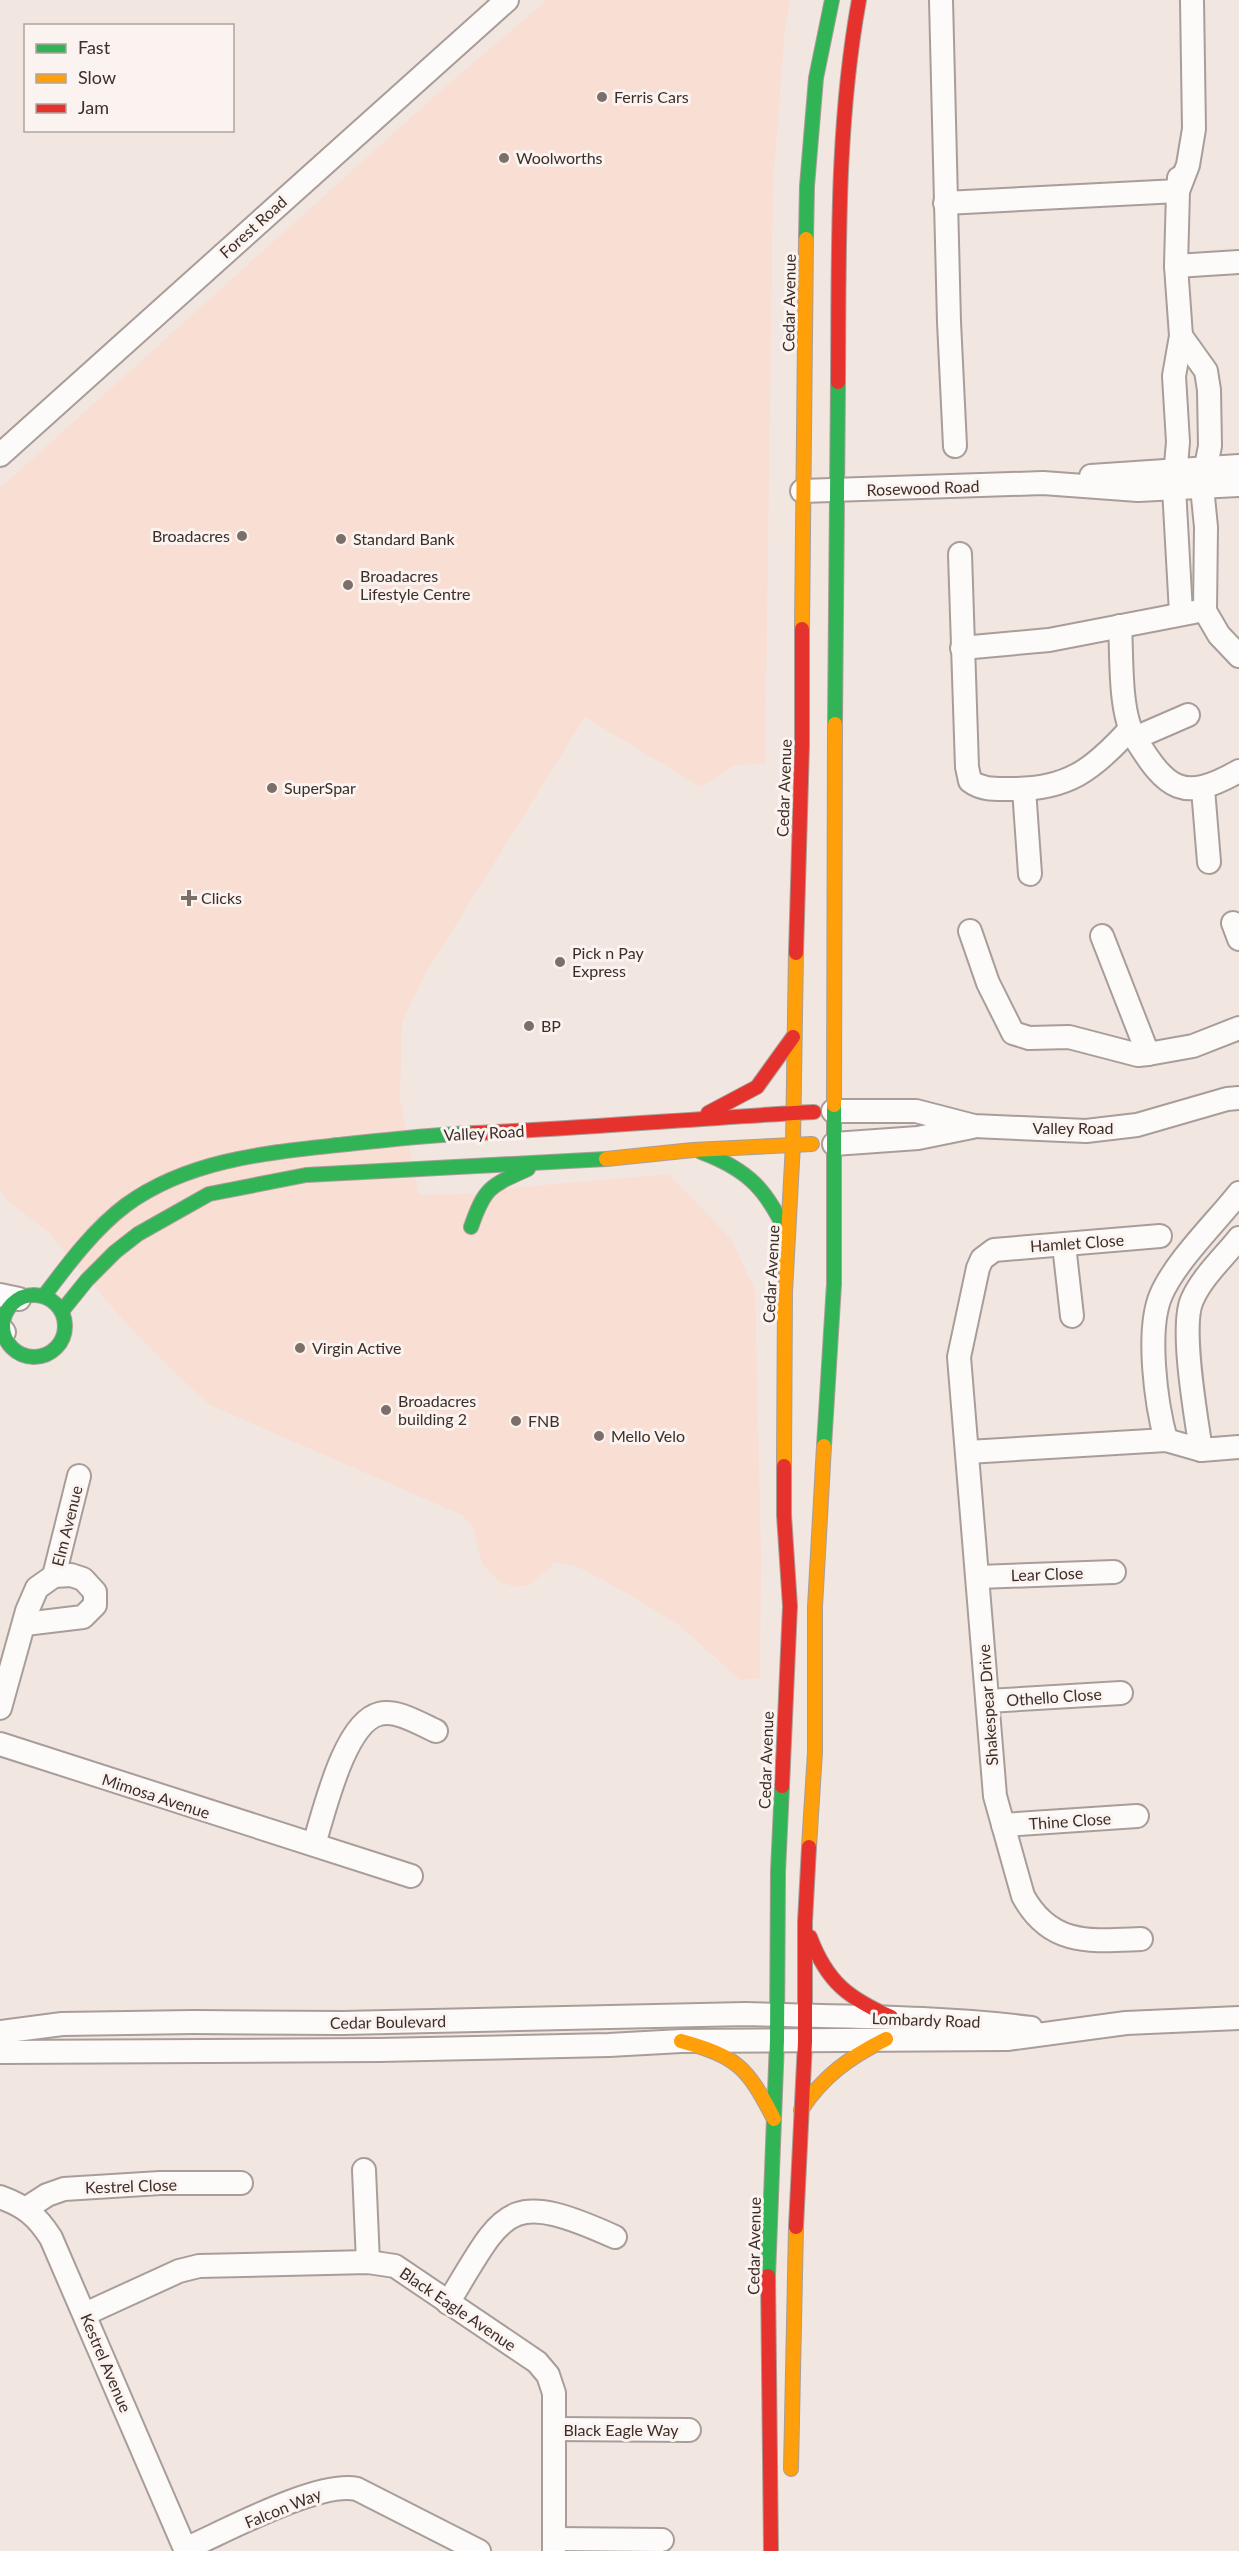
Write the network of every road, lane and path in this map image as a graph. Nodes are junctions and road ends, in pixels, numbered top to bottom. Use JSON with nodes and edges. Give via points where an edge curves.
{"nodes":[{"id":1,"x":507,"y":0,"type":"edge"},
{"id":2,"x":832,"y":0,"type":"edge"},
{"id":3,"x":859,"y":0,"type":"edge"},
{"id":4,"x":940,"y":0,"type":"edge"},
{"id":5,"x":1192,"y":0,"type":"edge"},
{"id":6,"x":1178,"y":191,"type":"junction"},
{"id":7,"x":945,"y":203,"type":"junction"},
{"id":8,"x":1239,"y":262,"type":"edge"},
{"id":9,"x":1176,"y":266,"type":"junction"},
{"id":10,"x":1181,"y":336,"type":"junction"},
{"id":11,"x":1178,"y":442,"type":"junction"},
{"id":12,"x":956,"y":446,"type":"dead end"},
{"id":13,"x":0,"y":455,"type":"edge"},
{"id":14,"x":1239,"y":466,"type":"edge"},
{"id":15,"x":1146,"y":471,"type":"junction"},
{"id":16,"x":1203,"y":477,"type":"junction"},
{"id":17,"x":1175,"y":479,"type":"junction"},
{"id":18,"x":1043,"y":483,"type":"junction"},
{"id":19,"x":1239,"y":484,"type":"edge"},
{"id":20,"x":802,"y":491,"type":"junction"},
{"id":21,"x":838,"y":491,"type":"junction"},
{"id":22,"x":1239,"y":492,"type":"edge"},
{"id":23,"x":1206,"y":527,"type":"junction"},
{"id":24,"x":960,"y":554,"type":"dead end"},
{"id":25,"x":1205,"y":611,"type":"junction"},
{"id":26,"x":1181,"y":613,"type":"junction"},
{"id":27,"x":1120,"y":626,"type":"junction"},
{"id":28,"x":962,"y":648,"type":"junction"},
{"id":29,"x":1239,"y":656,"type":"edge"},
{"id":30,"x":1188,"y":715,"type":"dead end"},
{"id":31,"x":1132,"y":733,"type":"junction"},
{"id":32,"x":1239,"y":771,"type":"edge"},
{"id":33,"x":1024,"y":789,"type":"junction"},
{"id":34,"x":1203,"y":789,"type":"junction"},
{"id":35,"x":1209,"y":862,"type":"dead end"},
{"id":36,"x":1030,"y":874,"type":"dead end"},
{"id":37,"x":970,"y":931,"type":"dead end"},
{"id":38,"x":1102,"y":936,"type":"dead end"},
{"id":39,"x":1239,"y":1028,"type":"edge"},
{"id":40,"x":793,"y":1036,"type":"junction"},
{"id":41,"x":1148,"y":1054,"type":"junction"},
{"id":42,"x":1239,"y":1098,"type":"edge"},
{"id":43,"x":833,"y":1111,"type":"junction"},
{"id":44,"x":793,"y":1113,"type":"junction"},
{"id":45,"x":700,"y":1118,"type":"junction"},
{"id":46,"x":974,"y":1126,"type":"junction"},
{"id":47,"x":793,"y":1144,"type":"junction"},
{"id":48,"x":834,"y":1144,"type":"junction"},
{"id":49,"x":693,"y":1150,"type":"junction"},
{"id":50,"x":226,"y":1161,"type":"junction"},
{"id":51,"x":542,"y":1162,"type":"junction"},
{"id":52,"x":239,"y":1186,"type":"junction"},
{"id":53,"x":1239,"y":1193,"type":"edge"},
{"id":54,"x":471,"y":1227,"type":"dead end"},
{"id":55,"x":1160,"y":1236,"type":"dead end"},
{"id":56,"x":1239,"y":1238,"type":"edge"},
{"id":57,"x":789,"y":1240,"type":"junction"},
{"id":58,"x":1064,"y":1245,"type":"junction"},
{"id":59,"x":994,"y":1250,"type":"joint"},
{"id":60,"x":1192,"y":1251,"type":"junction"},
{"id":61,"x":1214,"y":1269,"type":"junction"},
{"id":62,"x":44,"y":1296,"type":"junction"},
{"id":63,"x":9,"y":1297,"type":"edge"},
{"id":64,"x":62,"y":1311,"type":"junction"},
{"id":65,"x":1072,"y":1316,"type":"dead end"},
{"id":66,"x":2,"y":1330,"type":"edge"},
{"id":67,"x":1166,"y":1440,"type":"junction"},
{"id":68,"x":1239,"y":1447,"type":"edge"},
{"id":69,"x":1201,"y":1450,"type":"junction"},
{"id":70,"x":968,"y":1452,"type":"junction"},
{"id":71,"x":79,"y":1476,"type":"dead end"},
{"id":72,"x":1114,"y":1572,"type":"dead end"},
{"id":73,"x":54,"y":1576,"type":"junction"},
{"id":74,"x":979,"y":1577,"type":"junction"},
{"id":75,"x":25,"y":1624,"type":"junction"},
{"id":76,"x":1121,"y":1693,"type":"dead end"},
{"id":77,"x":987,"y":1701,"type":"junction"},
{"id":78,"x":0,"y":1708,"type":"edge"},
{"id":79,"x":436,"y":1731,"type":"dead end"},
{"id":80,"x":0,"y":1744,"type":"edge"},
{"id":81,"x":1137,"y":1816,"type":"dead end"},
{"id":82,"x":1003,"y":1825,"type":"junction"},
{"id":83,"x":314,"y":1844,"type":"junction"},
{"id":84,"x":411,"y":1876,"type":"dead end"},
{"id":85,"x":806,"y":1922,"type":"junction"},
{"id":86,"x":1141,"y":1939,"type":"dead end"},
{"id":87,"x":777,"y":2015,"type":"junction"},
{"id":88,"x":805,"y":2017,"type":"junction"},
{"id":89,"x":891,"y":2017,"type":"junction"},
{"id":90,"x":1239,"y":2018,"type":"edge"},
{"id":91,"x":165,"y":2022,"type":"junction"},
{"id":92,"x":0,"y":2032,"type":"edge"},
{"id":93,"x":1047,"y":2032,"type":"junction"},
{"id":94,"x":886,"y":2039,"type":"junction"},
{"id":95,"x":777,"y":2040,"type":"junction"},
{"id":96,"x":681,"y":2041,"type":"junction"},
{"id":97,"x":805,"y":2042,"type":"junction"},
{"id":98,"x":165,"y":2050,"type":"junction"},
{"id":99,"x":0,"y":2052,"type":"edge"},
{"id":100,"x":801,"y":2110,"type":"junction"},
{"id":101,"x":775,"y":2120,"type":"junction"},
{"id":102,"x":364,"y":2170,"type":"dead end"},
{"id":103,"x":241,"y":2182,"type":"dead end"},
{"id":104,"x":0,"y":2197,"type":"edge"},
{"id":105,"x":27,"y":2208,"type":"junction"},
{"id":106,"x":615,"y":2237,"type":"dead end"},
{"id":107,"x":368,"y":2262,"type":"junction"},
{"id":108,"x":448,"y":2303,"type":"junction"},
{"id":109,"x":85,"y":2314,"type":"junction"},
{"id":110,"x":554,"y":2429,"type":"junction"},
{"id":111,"x":689,"y":2430,"type":"dead end"},
{"id":112,"x":791,"y":2487,"type":"dead end"},
{"id":113,"x":662,"y":2540,"type":"dead end"},
{"id":114,"x":555,"y":2545,"type":"edge"},
{"id":115,"x":186,"y":2550,"type":"edge"},
{"id":116,"x":479,"y":2551,"type":"edge"},
{"id":117,"x":771,"y":2551,"type":"edge"}],
"edges":[{"from":1,"to":13,"type":"street","name":"Forest Road"},
{"from":2,"to":20,"type":"main road","name":"Cedar Avenue","via":[[816,78],[809,145]]},
{"from":3,"to":21,"type":"main road","via":[[847,74],[840,161]]},
{"from":4,"to":7,"type":"street"},
{"from":5,"to":6,"type":"street"},
{"from":6,"to":7,"type":"street"},
{"from":6,"to":9,"type":"street"},
{"from":7,"to":12,"type":"street"},
{"from":8,"to":9,"type":"street"},
{"from":9,"to":10,"type":"street"},
{"from":10,"to":11,"type":"street","via":[[1174,376]]},
{"from":10,"to":16,"type":"street","via":[[1201,362],[1208,380],[1210,437]]},
{"from":11,"to":15,"type":"street","via":[[1168,460]]},
{"from":11,"to":17,"type":"street"},
{"from":14,"to":16,"type":"street","name":"Rosewood Road"},
{"from":15,"to":17,"type":"street","name":"Rosewood Road"},
{"from":15,"to":18,"type":"street","name":"Rosewood Road"},
{"from":16,"to":17,"type":"street","name":"Rosewood Road"},
{"from":16,"to":19,"type":"street","name":"Rosewood Road"},
{"from":16,"to":23,"type":"street"},
{"from":17,"to":18,"type":"street","name":"Rosewood Road","via":[[1138,490]]},
{"from":17,"to":26,"type":"street"},
{"from":18,"to":21,"type":"street","name":"Rosewood Road"},
{"from":20,"to":21,"type":"street","name":"Rosewood Road"},
{"from":20,"to":40,"type":"main road","name":"Cedar Avenue","via":[[802,745]]},
{"from":21,"to":43,"type":"main road"},
{"from":22,"to":23,"type":"street","via":[[1218,508]]},
{"from":23,"to":25,"type":"street"},
{"from":24,"to":28,"type":"street"},
{"from":25,"to":26,"type":"street"},
{"from":25,"to":29,"type":"street","via":[[1219,635]]},
{"from":26,"to":27,"type":"street"},
{"from":27,"to":28,"type":"street","via":[[1049,640]]},
{"from":27,"to":31,"type":"street"},
{"from":28,"to":33,"type":"street","via":[[970,781],[989,789]]},
{"from":30,"to":31,"type":"street"},
{"from":31,"to":33,"type":"street","via":[[1093,767],[1060,784]]},
{"from":31,"to":34,"type":"street","via":[[1167,780]]},
{"from":32,"to":34,"type":"street"},
{"from":33,"to":36,"type":"street"},
{"from":34,"to":35,"type":"street"},
{"from":37,"to":41,"type":"street","via":[[988,983],[1013,1033],[1029,1038],[1069,1037]]},
{"from":38,"to":41,"type":"street"},
{"from":39,"to":41,"type":"street","via":[[1193,1046]]},
{"from":40,"to":44,"type":"main road","name":"Cedar Avenue"},
{"from":40,"to":45,"type":"main road","via":[[757,1087]]},
{"from":42,"to":46,"type":"street","name":"Valley Road","via":[[1120,1129]]},
{"from":43,"to":44,"type":"main road","name":"Valley Road"},
{"from":43,"to":46,"type":"street","name":"Valley Road","via":[[916,1111]]},
{"from":43,"to":48,"type":"main road"},
{"from":44,"to":45,"type":"main road","name":"Valley Road"},
{"from":44,"to":47,"type":"main road","name":"Cedar Avenue"},
{"from":45,"to":50,"type":"main road","name":"Valley Road","via":[[595,1128],[432,1135],[278,1151]]},
{"from":46,"to":48,"type":"street","name":"Valley Road","via":[[918,1138]]},
{"from":47,"to":48,"type":"main road","name":"Valley Road"},
{"from":47,"to":49,"type":"main road","name":"Valley Road"},
{"from":47,"to":57,"type":"main road","name":"Cedar Avenue"},
{"from":48,"to":85,"type":"main road","via":[[834,1284],[815,1607],[815,1752]]},
{"from":49,"to":51,"type":"main road","name":"Valley Road"},
{"from":49,"to":57,"type":"main road","via":[[732,1164],[760,1185]]},
{"from":50,"to":52,"type":"main road"},
{"from":50,"to":62,"type":"main road","name":"Valley Road","via":[[155,1188],[125,1206],[78,1252]]},
{"from":51,"to":52,"type":"main road","name":"Valley Road","via":[[306,1175]]},
{"from":51,"to":54,"type":"main road","via":[[494,1183],[482,1196]]},
{"from":52,"to":64,"type":"main road","name":"Valley Road","via":[[209,1194],[138,1234],[87,1280]]},
{"from":53,"to":60,"type":"street"},
{"from":55,"to":58,"type":"street","name":"Hamlet Close"},
{"from":56,"to":61,"type":"street"},
{"from":57,"to":87,"type":"main road","name":"Cedar Avenue","via":[[785,1292],[784,1515],[790,1606],[778,1871]]},
{"from":58,"to":59,"type":"street","name":"Hamlet Close"},
{"from":58,"to":65,"type":"street"},
{"from":59,"to":70,"type":"street","name":"Shakespear Drive","via":[[978,1268],[960,1347]]},
{"from":60,"to":61,"type":"street"},
{"from":60,"to":67,"type":"street","via":[[1162,1294],[1154,1322],[1161,1421]]},
{"from":61,"to":69,"type":"street","via":[[1193,1297],[1188,1319]]},
{"from":62,"to":63,"type":"main road"},
{"from":62,"to":64,"type":"main road"},
{"from":63,"to":66,"type":"main road"},
{"from":64,"to":66,"type":"main road","via":[[65,1332],[60,1344],[42,1356],[15,1350]]},
{"from":67,"to":69,"type":"street"},
{"from":67,"to":70,"type":"street"},
{"from":68,"to":69,"type":"street"},
{"from":70,"to":74,"type":"street","name":"Shakespear Drive"},
{"from":71,"to":73,"type":"street","name":"Elm Avenue"},
{"from":72,"to":74,"type":"street","name":"Lear Close"},
{"from":73,"to":75,"type":"street","name":"Elm Avenue","via":[[34,1593]]},
{"from":73,"to":75,"type":"street","name":"Elm Avenue","via":[[83,1579],[94,1592],[95,1605],[83,1617]]},
{"from":74,"to":77,"type":"street","name":"Shakespear Drive"},
{"from":75,"to":78,"type":"street","name":"Elm Avenue"},
{"from":76,"to":77,"type":"street","name":"Othello Close"},
{"from":77,"to":82,"type":"street","name":"Shakespear Drive","via":[[995,1796]]},
{"from":79,"to":83,"type":"street","via":[[388,1713],[366,1721],[340,1764]]},
{"from":80,"to":83,"type":"street","name":"Mimosa Avenue"},
{"from":81,"to":82,"type":"street","name":"Thine Close"},
{"from":82,"to":86,"type":"street","name":"Shakespear Drive","via":[[1023,1896],[1030,1909],[1047,1924],[1067,1935],[1095,1942]]},
{"from":83,"to":84,"type":"street","name":"Mimosa Avenue"},
{"from":85,"to":88,"type":"main road"},
{"from":85,"to":89,"type":"main road","via":[[818,1962],[839,1990]]},
{"from":87,"to":88,"type":"street","name":"Cedar Boulevard"},
{"from":87,"to":91,"type":"street","name":"Cedar Boulevard","via":[[343,2023]]},
{"from":87,"to":95,"type":"main road","name":"Cedar Avenue"},
{"from":88,"to":89,"type":"street","name":"Lombardy Road"},
{"from":88,"to":97,"type":"main road"},
{"from":89,"to":93,"type":"street","name":"Lombardy Road","via":[[985,2022]]},
{"from":90,"to":93,"type":"street","name":"Lombardy Road","via":[[1126,2023]]},
{"from":91,"to":92,"type":"street","name":"Cedar Boulevard","via":[[41,2025]]},
{"from":91,"to":98,"type":"street"},
{"from":93,"to":94,"type":"street","name":"Lombardy Road","via":[[1023,2039]]},
{"from":94,"to":97,"type":"street","name":"Lombardy Road"},
{"from":94,"to":100,"type":"main road","via":[[849,2057],[823,2078]]},
{"from":95,"to":96,"type":"street","name":"Cedar Boulevard"},
{"from":95,"to":97,"type":"street","name":"Lombardy Road"},
{"from":95,"to":101,"type":"main road","name":"Cedar Avenue"},
{"from":96,"to":98,"type":"street","name":"Cedar Boulevard","via":[[379,2050]]},
{"from":96,"to":101,"type":"main road","via":[[716,2050],[738,2061]]},
{"from":97,"to":100,"type":"main road"},
{"from":98,"to":99,"type":"street","name":"Cedar Boulevard"},
{"from":100,"to":112,"type":"main road"},
{"from":101,"to":117,"type":"main road","name":"Cedar Avenue","via":[[768,2248]]},
{"from":102,"to":107,"type":"street"},
{"from":103,"to":105,"type":"street","name":"Kestrel Close","via":[[64,2189]]},
{"from":104,"to":105,"type":"street","name":"Kestrel Avenue"},
{"from":105,"to":109,"type":"street","name":"Kestrel Avenue","via":[[51,2238]]},
{"from":106,"to":108,"type":"street","via":[[550,2212],[534,2210],[511,2216],[490,2235]]},
{"from":107,"to":108,"type":"street","name":"Black Eagle Avenue","via":[[395,2266]]},
{"from":107,"to":109,"type":"street","name":"Black Eagle Avenue","via":[[186,2269]]},
{"from":108,"to":110,"type":"street","name":"Black Eagle Avenue","via":[[544,2370],[554,2393]]},
{"from":109,"to":115,"type":"street","name":"Kestrel Avenue"},
{"from":110,"to":111,"type":"street","name":"Black Eagle Way"},
{"from":110,"to":114,"type":"street","name":"Black Eagle Avenue"},
{"from":113,"to":114,"type":"street"},
{"from":115,"to":116,"type":"street","name":"Falcon Way","via":[[320,2492],[348,2487]]}]}
